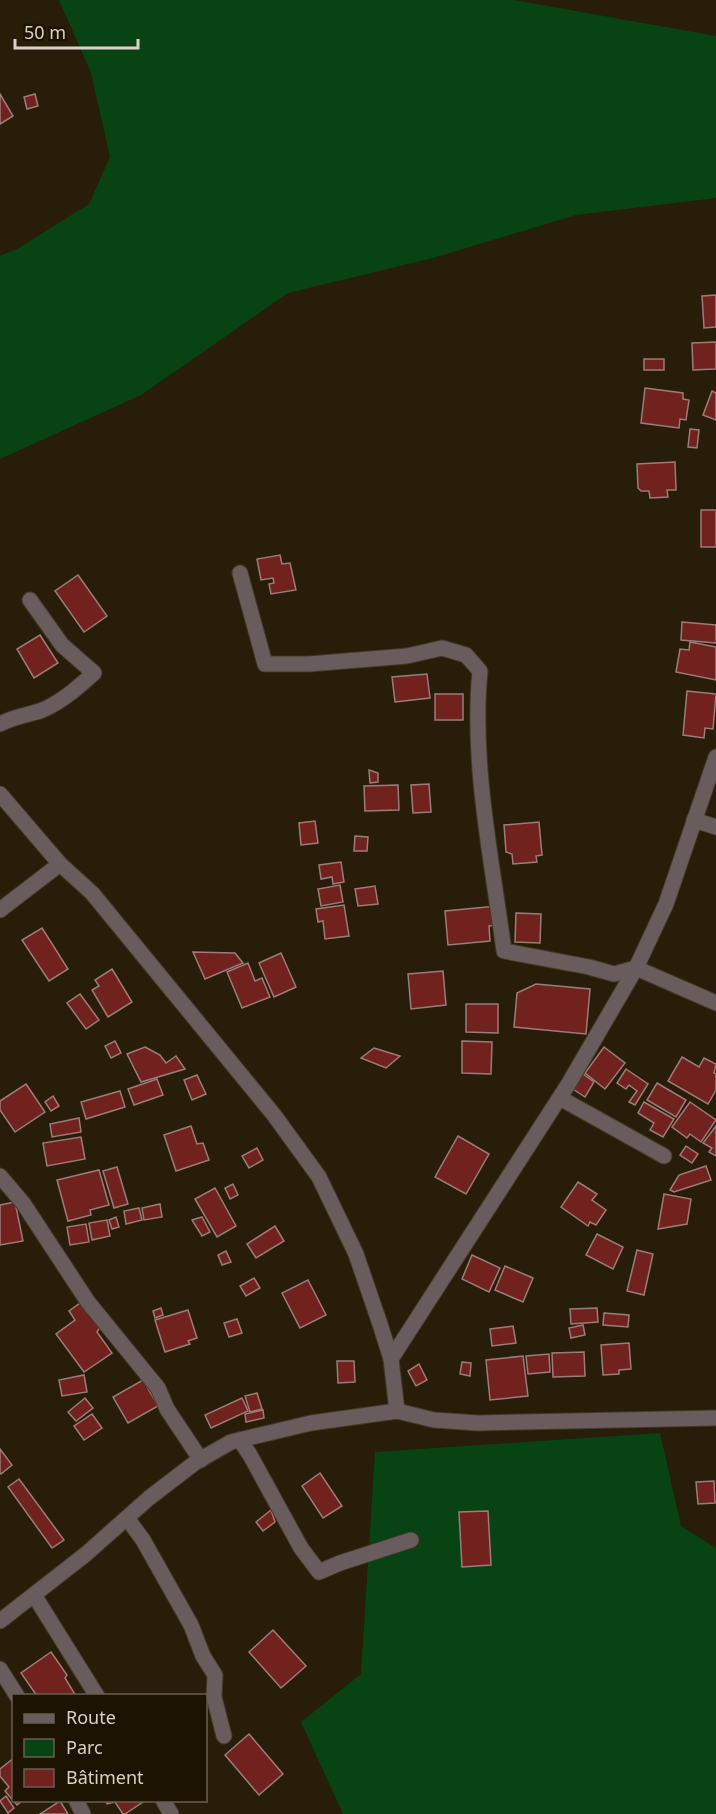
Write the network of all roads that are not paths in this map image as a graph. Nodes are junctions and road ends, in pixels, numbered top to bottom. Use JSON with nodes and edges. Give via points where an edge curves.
{"nodes":[{"id":1,"x":240,"y":573,"type":"dead end"},
{"id":2,"x":30,"y":600,"type":"dead end"},
{"id":3,"x":0,"y":724,"type":"edge"},
{"id":4,"x":716,"y":757,"type":"edge"},
{"id":5,"x":0,"y":794,"type":"edge"},
{"id":6,"x":694,"y":820,"type":"junction"},
{"id":7,"x":716,"y":827,"type":"edge"},
{"id":8,"x":60,"y":864,"type":"junction"},
{"id":9,"x":0,"y":910,"type":"edge"},
{"id":10,"x":636,"y":968,"type":"junction"},
{"id":11,"x":716,"y":1003,"type":"edge"},
{"id":12,"x":560,"y":1098,"type":"junction"},
{"id":13,"x":664,"y":1156,"type":"dead end"},
{"id":14,"x":0,"y":1176,"type":"edge"},
{"id":15,"x":391,"y":1359,"type":"junction"},
{"id":16,"x":397,"y":1411,"type":"junction"},
{"id":17,"x":716,"y":1418,"type":"edge"},
{"id":18,"x":240,"y":1440,"type":"junction"},
{"id":19,"x":201,"y":1460,"type":"junction"},
{"id":20,"x":127,"y":1518,"type":"junction"},
{"id":21,"x":411,"y":1540,"type":"dead end"},
{"id":22,"x":34,"y":1595,"type":"junction"},
{"id":23,"x":0,"y":1621,"type":"edge"},
{"id":24,"x":0,"y":1670,"type":"edge"},
{"id":25,"x":16,"y":1694,"type":"edge"},
{"id":26,"x":96,"y":1694,"type":"edge"},
{"id":27,"x":224,"y":1736,"type":"dead end"}],
"edges":[{"from":1,"to":10,"type":"street","via":[[265,664],[331,663],[407,656],[442,648],[466,655],[480,671],[477,735],[504,951],[614,974]]},
{"from":2,"to":3,"type":"street","via":[[62,645],[94,673],[72,694],[42,710]]},
{"from":4,"to":6,"type":"street"},
{"from":5,"to":8,"type":"street"},
{"from":6,"to":7,"type":"street"},
{"from":6,"to":10,"type":"street","via":[[666,903]]},
{"from":8,"to":9,"type":"street"},
{"from":8,"to":15,"type":"street","via":[[92,893],[274,1115],[319,1177],[356,1254]]},
{"from":10,"to":11,"type":"street"},
{"from":10,"to":12,"type":"street"},
{"from":12,"to":13,"type":"street"},
{"from":12,"to":15,"type":"street"},
{"from":14,"to":19,"type":"street","via":[[23,1203],[88,1302],[158,1388],[167,1409]]},
{"from":15,"to":16,"type":"street"},
{"from":16,"to":17,"type":"street","via":[[434,1420],[478,1423]]},
{"from":16,"to":18,"type":"street","via":[[311,1423]]},
{"from":18,"to":19,"type":"street"},
{"from":18,"to":21,"type":"street","via":[[319,1572]]},
{"from":19,"to":20,"type":"street"},
{"from":20,"to":22,"type":"street"},
{"from":20,"to":27,"type":"street","via":[[191,1625],[215,1675],[214,1697]]},
{"from":22,"to":23,"type":"street"},
{"from":22,"to":26,"type":"street"},
{"from":24,"to":25,"type":"street"}]}
